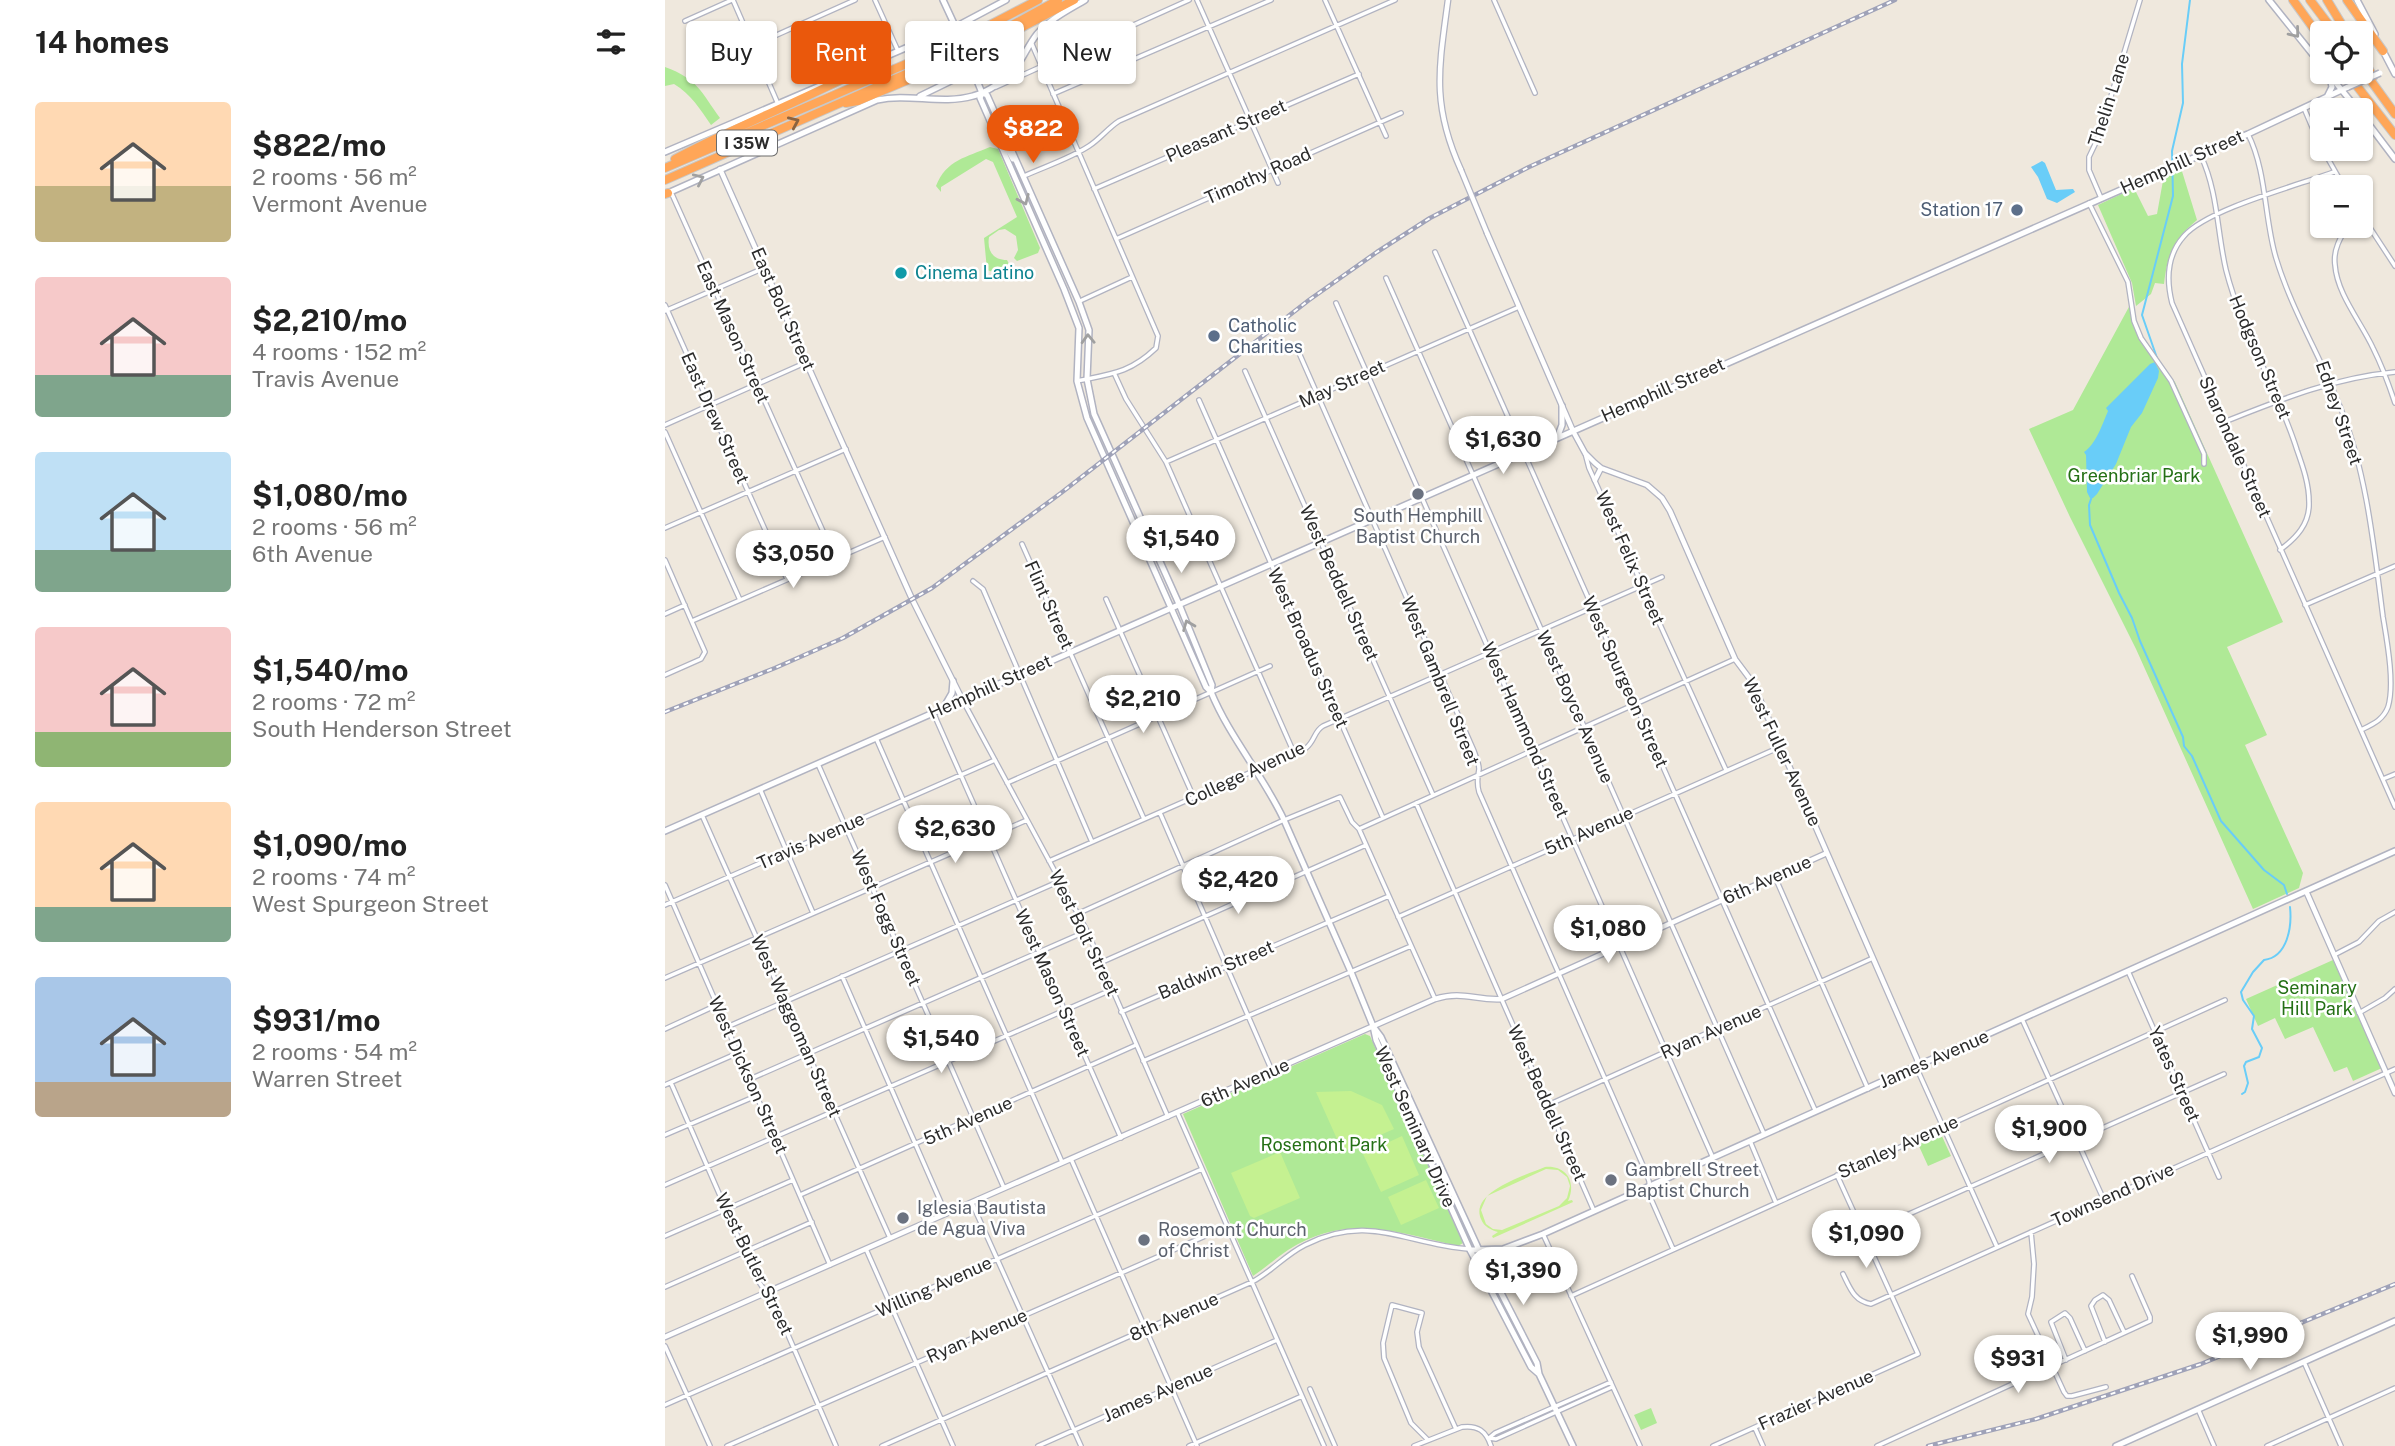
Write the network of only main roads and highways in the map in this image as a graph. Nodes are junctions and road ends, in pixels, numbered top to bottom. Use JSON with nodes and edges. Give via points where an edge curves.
{"nodes":[{"id":1,"x":943,"y":0,"type":"edge"},
{"id":2,"x":1006,"y":0,"type":"edge"},
{"id":3,"x":1038,"y":0,"type":"edge"},
{"id":4,"x":1059,"y":0,"type":"edge"},
{"id":5,"x":1074,"y":0,"type":"edge"},
{"id":6,"x":1085,"y":0,"type":"edge"},
{"id":7,"x":2269,"y":0,"type":"edge"},
{"id":8,"x":2293,"y":0,"type":"edge"},
{"id":9,"x":2310,"y":0,"type":"edge"},
{"id":10,"x":2327,"y":0,"type":"edge"},
{"id":11,"x":2347,"y":0,"type":"edge"},
{"id":12,"x":2357,"y":0,"type":"edge"},
{"id":13,"x":952,"y":21,"type":"edge"},
{"id":14,"x":970,"y":21,"type":"edge"},
{"id":15,"x":2326,"y":21,"type":"edge"},
{"id":16,"x":2340,"y":21,"type":"edge"},
{"id":17,"x":2310,"y":23,"type":"edge"},
{"id":18,"x":2310,"y":51,"type":"edge"},
{"id":19,"x":2383,"y":51,"type":"junction"},
{"id":20,"x":2395,"y":56,"type":"edge"},
{"id":21,"x":2394,"y":66,"type":"edge"},
{"id":22,"x":2395,"y":74,"type":"edge"},
{"id":23,"x":2373,"y":78,"type":"edge"},
{"id":24,"x":824,"y":84,"type":"edge"},
{"id":25,"x":832,"y":84,"type":"edge"},
{"id":26,"x":944,"y":84,"type":"edge"},
{"id":27,"x":978,"y":84,"type":"edge"},
{"id":28,"x":2331,"y":84,"type":"edge"},
{"id":29,"x":2340,"y":84,"type":"edge"},
{"id":30,"x":2355,"y":84,"type":"edge"},
{"id":31,"x":2373,"y":84,"type":"edge"},
{"id":32,"x":2345,"y":89,"type":"junction"},
{"id":33,"x":982,"y":93,"type":"junction"},
{"id":34,"x":917,"y":97,"type":"junction"},
{"id":35,"x":2326,"y":98,"type":"joint"},
{"id":36,"x":2350,"y":98,"type":"edge"},
{"id":37,"x":2385,"y":101,"type":"junction"},
{"id":38,"x":2310,"y":105,"type":"edge"},
{"id":39,"x":829,"y":107,"type":"junction"},
{"id":40,"x":2395,"y":114,"type":"edge"},
{"id":41,"x":2373,"y":130,"type":"edge"},
{"id":42,"x":2395,"y":135,"type":"edge"},
{"id":43,"x":998,"y":141,"type":"junction"},
{"id":44,"x":665,"y":152,"type":"edge"},
{"id":45,"x":2395,"y":159,"type":"edge"},
{"id":46,"x":1018,"y":164,"type":"junction"},
{"id":47,"x":665,"y":166,"type":"edge"},
{"id":48,"x":665,"y":180,"type":"edge"},
{"id":49,"x":667,"y":193,"type":"edge"},
{"id":50,"x":1043,"y":220,"type":"junction"},
{"id":51,"x":1048,"y":253,"type":"junction"},
{"id":52,"x":1066,"y":272,"type":"junction"},
{"id":53,"x":1064,"y":289,"type":"junction"},
{"id":54,"x":1079,"y":302,"type":"junction"},
{"id":55,"x":1562,"y":405,"type":"road end"},
{"id":56,"x":1557,"y":438,"type":"junction"},
{"id":57,"x":1148,"y":533,"type":"junction"},
{"id":58,"x":1139,"y":534,"type":"junction"},
{"id":59,"x":1179,"y":604,"type":"junction"},
{"id":60,"x":1172,"y":608,"type":"junction"},
{"id":61,"x":953,"y":681,"type":"road end"},
{"id":62,"x":1211,"y":692,"type":"junction"},
{"id":63,"x":944,"y":708,"type":"junction"},
{"id":64,"x":665,"y":831,"type":"edge"},
{"id":65,"x":2395,"y":851,"type":"edge"},
{"id":66,"x":1410,"y":1109,"type":"junction"},
{"id":67,"x":1451,"y":1190,"type":"junction"},
{"id":68,"x":1444,"y":1193,"type":"junction"},
{"id":69,"x":1470,"y":1250,"type":"junction"},
{"id":70,"x":1479,"y":1250,"type":"junction"},
{"id":71,"x":2395,"y":1321,"type":"edge"},
{"id":72,"x":1539,"y":1374,"type":"junction"},
{"id":73,"x":1573,"y":1446,"type":"edge"},
{"id":74,"x":2116,"y":1446,"type":"edge"}],
"edges":[{"from":1,"to":13,"type":"main road"},
{"from":2,"to":14,"type":"main road"},
{"from":3,"to":47,"type":"highway","number":"I 35W","via":[[957,42]]},
{"from":4,"to":39,"type":"highway","number":"I 35W","via":[[995,34]]},
{"from":5,"to":39,"type":"highway","via":[[951,62],[858,101]]},
{"from":6,"to":33,"type":"main road","via":[[1047,24],[1018,65]]},
{"from":7,"to":18,"type":"main road","one_way":true},
{"from":8,"to":17,"type":"highway"},
{"from":9,"to":15,"type":"highway"},
{"from":10,"to":16,"type":"highway"},
{"from":11,"to":19,"type":"highway"},
{"from":12,"to":19,"type":"main road"},
{"from":19,"to":20,"type":"main road"},
{"from":19,"to":21,"type":"main road"},
{"from":21,"to":22,"type":"main road"},
{"from":21,"to":32,"type":"main road","name":"Hemphill Street","bridge":true},
{"from":23,"to":37,"type":"highway"},
{"from":24,"to":44,"type":"main road"},
{"from":25,"to":47,"type":"highway","via":[[716,136]]},
{"from":26,"to":34,"type":"main road","bridge":true},
{"from":27,"to":33,"type":"main road","bridge":true},
{"from":28,"to":35,"type":"main road"},
{"from":29,"to":32,"type":"main road"},
{"from":30,"to":42,"type":"highway"},
{"from":31,"to":37,"type":"highway"},
{"from":32,"to":35,"type":"main road","name":"Hemphill Street"},
{"from":32,"to":36,"type":"main road"},
{"from":33,"to":34,"type":"main road","via":[[948,100]]},
{"from":33,"to":43,"type":"main road","name":"West Seminary Drive"},
{"from":33,"to":46,"type":"main road","via":[[987,95]]},
{"from":49,"to":34,"type":"main road","one_way":true,"via":[[877,100]]},
{"from":37,"to":40,"type":"highway"},
{"from":38,"to":56,"type":"main road","name":"Hemphill Street"},
{"from":48,"to":39,"type":"highway","number":"I 35W","one_way":true},
{"from":41,"to":45,"type":"main road"},
{"from":43,"to":46,"type":"main road"},
{"from":43,"to":51,"type":"main road","name":"West Seminary Drive","one_way":true},
{"from":46,"to":50,"type":"main road"},
{"from":50,"to":51,"type":"main road"},
{"from":50,"to":52,"type":"main road","name":"West Seminary Drive"},
{"from":51,"to":52,"type":"main road"},
{"from":51,"to":53,"type":"main road","name":"West Seminary Drive"},
{"from":52,"to":54,"type":"main road","name":"West Seminary Drive"},
{"from":53,"to":54,"type":"main road"},
{"from":53,"to":58,"type":"main road","name":"West Seminary Drive","via":[[1079,328],[1077,380],[1087,418]]},
{"from":57,"to":54,"type":"main road","name":"West Seminary Drive","one_way":true,"via":[[1090,401],[1089,337]]},
{"from":55,"to":56,"type":"main road"},
{"from":56,"to":59,"type":"main road","name":"Hemphill Street"},
{"from":57,"to":58,"type":"main road"},
{"from":57,"to":59,"type":"main road","name":"West Seminary Drive"},
{"from":58,"to":60,"type":"main road","name":"West Seminary Drive"},
{"from":59,"to":60,"type":"main road","name":"Hemphill Street"},
{"from":62,"to":59,"type":"main road","name":"West Seminary Drive","one_way":true,"via":[[1207,670]]},
{"from":60,"to":62,"type":"main road","name":"West Seminary Drive"},
{"from":60,"to":63,"type":"main road","name":"Hemphill Street"},
{"from":61,"to":63,"type":"main road"},
{"from":62,"to":66,"type":"main road","name":"West Seminary Drive","via":[[1284,820]]},
{"from":63,"to":64,"type":"main road","name":"Hemphill Street"},
{"from":65,"to":70,"type":"main road","name":"James Avenue","via":[[1543,1234],[1503,1249]]},
{"from":66,"to":67,"type":"main road","name":"West Seminary Drive"},
{"from":66,"to":68,"type":"main road","name":"West Seminary Drive"},
{"from":67,"to":68,"type":"main road"},
{"from":67,"to":70,"type":"main road","name":"West Seminary Drive"},
{"from":68,"to":69,"type":"main road","name":"West Seminary Drive"},
{"from":69,"to":70,"type":"main road","name":"James Avenue"},
{"from":69,"to":72,"type":"main road","name":"West Seminary Drive","via":[[1531,1367]]},
{"from":70,"to":72,"type":"main road","name":"West Seminary Drive"},
{"from":71,"to":74,"type":"main road"},
{"from":72,"to":73,"type":"main road","name":"West Seminary Drive"}]}
